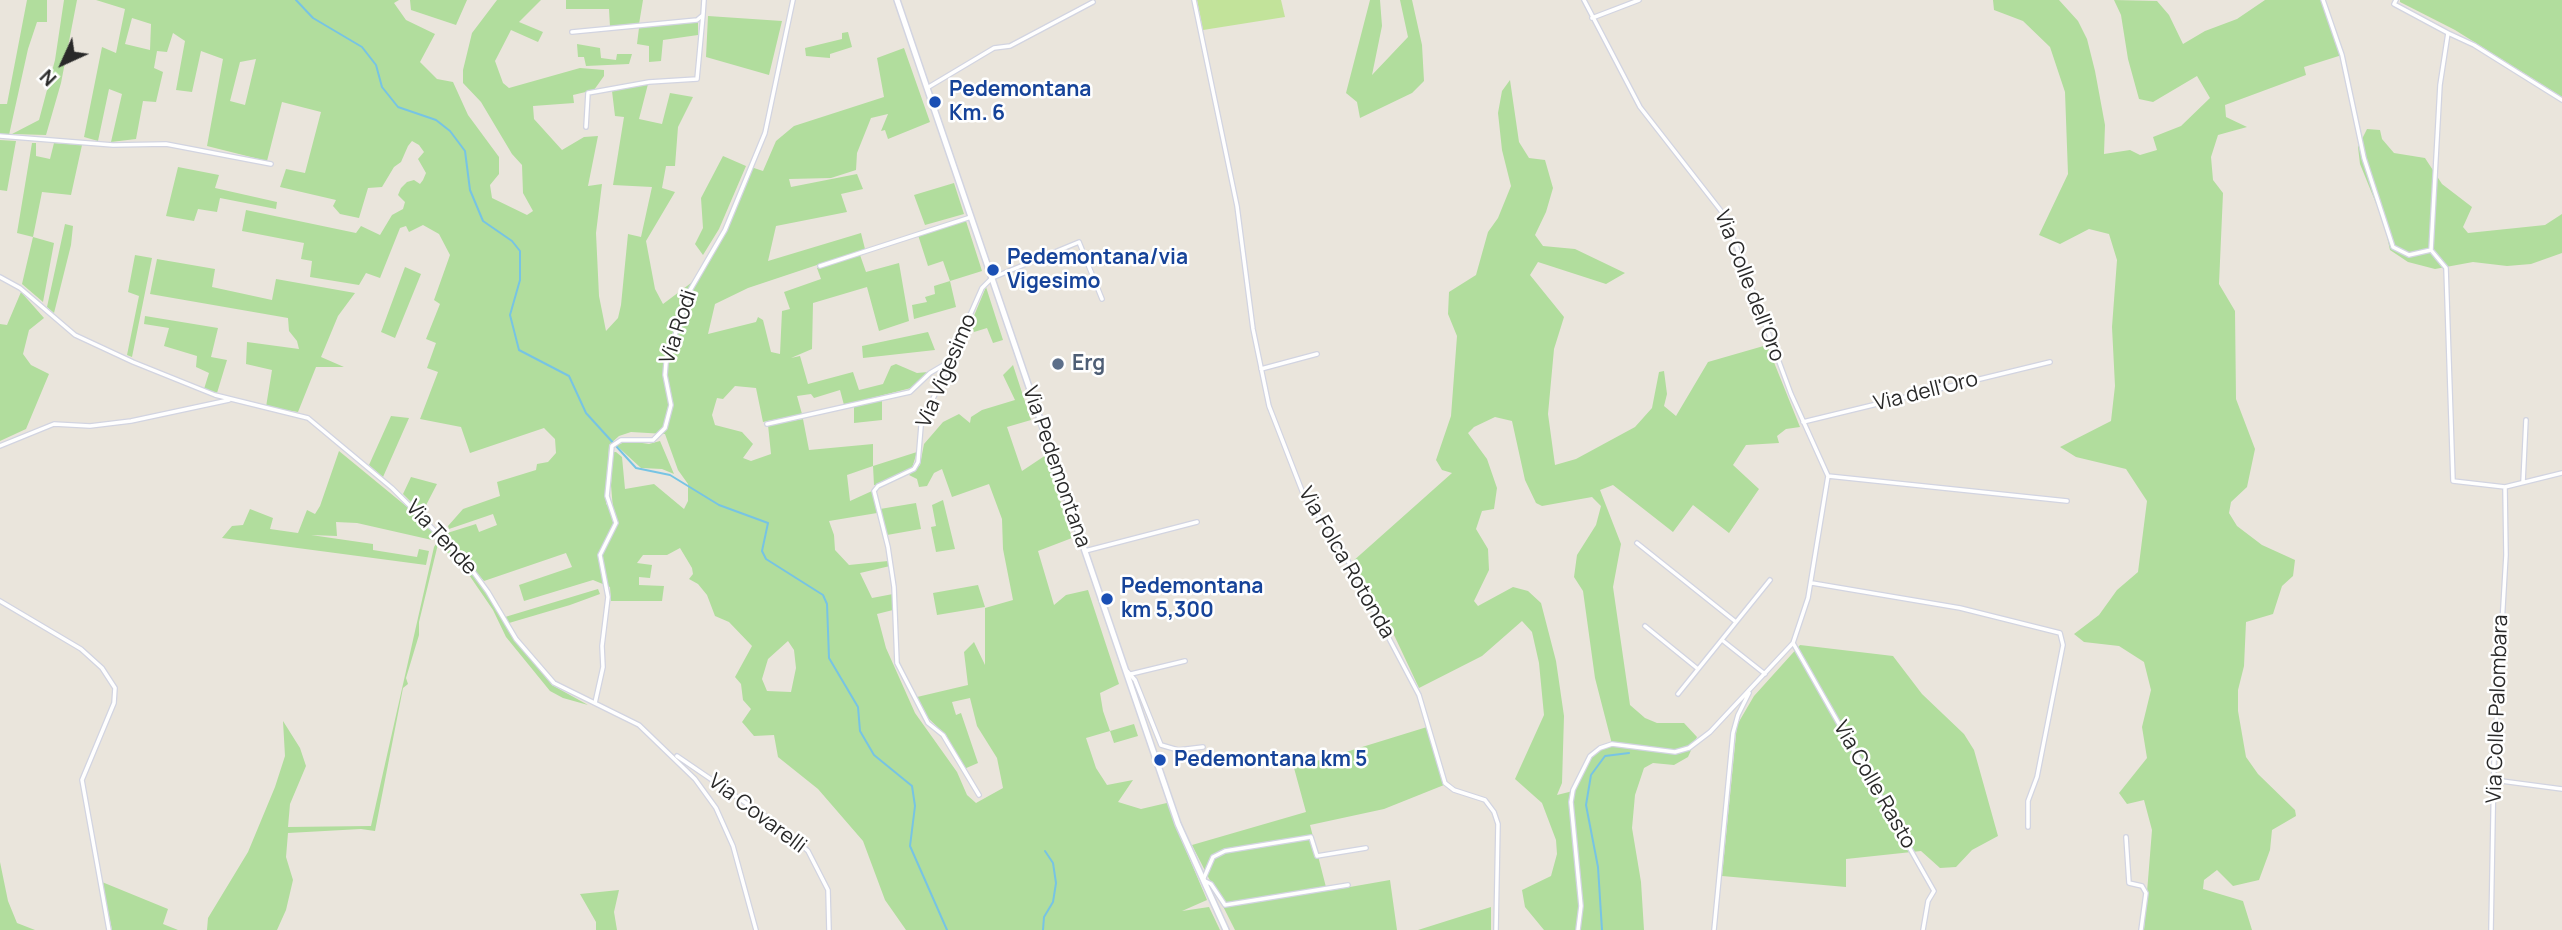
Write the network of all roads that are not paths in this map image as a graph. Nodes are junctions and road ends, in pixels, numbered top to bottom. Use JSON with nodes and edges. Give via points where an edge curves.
{"nodes":[{"id":1,"x":704,"y":0,"type":"edge"},
{"id":2,"x":793,"y":0,"type":"edge"},
{"id":3,"x":897,"y":0,"type":"edge"},
{"id":4,"x":1194,"y":0,"type":"edge"},
{"id":5,"x":1584,"y":0,"type":"edge"},
{"id":6,"x":1639,"y":0,"type":"edge"},
{"id":7,"x":2323,"y":0,"type":"edge"},
{"id":8,"x":2396,"y":0,"type":"edge"},
{"id":9,"x":1093,"y":2,"type":"edge"},
{"id":10,"x":703,"y":15,"type":"junction"},
{"id":11,"x":1592,"y":18,"type":"junction"},
{"id":12,"x":572,"y":32,"type":"dead end"},
{"id":13,"x":2448,"y":33,"type":"junction"},
{"id":14,"x":927,"y":88,"type":"junction"},
{"id":15,"x":2562,"y":100,"type":"edge"},
{"id":16,"x":586,"y":127,"type":"dead end"},
{"id":17,"x":0,"y":136,"type":"edge"},
{"id":18,"x":271,"y":164,"type":"dead end"},
{"id":19,"x":971,"y":216,"type":"junction"},
{"id":20,"x":2431,"y":250,"type":"junction"},
{"id":21,"x":820,"y":266,"type":"dead end"},
{"id":22,"x":0,"y":277,"type":"edge"},
{"id":23,"x":992,"y":278,"type":"junction"},
{"id":24,"x":1102,"y":299,"type":"dead end"},
{"id":25,"x":1317,"y":354,"type":"dead end"},
{"id":26,"x":952,"y":360,"type":"junction"},
{"id":27,"x":2050,"y":362,"type":"dead end"},
{"id":28,"x":1261,"y":369,"type":"junction"},
{"id":29,"x":230,"y":400,"type":"junction"},
{"id":30,"x":2526,"y":421,"type":"dead end"},
{"id":31,"x":1803,"y":422,"type":"junction"},
{"id":32,"x":767,"y":424,"type":"dead end"},
{"id":33,"x":0,"y":446,"type":"edge"},
{"id":34,"x":2562,"y":473,"type":"edge"},
{"id":35,"x":1828,"y":477,"type":"junction"},
{"id":36,"x":2523,"y":482,"type":"junction"},
{"id":37,"x":2505,"y":487,"type":"junction"},
{"id":38,"x":2067,"y":501,"type":"dead end"},
{"id":39,"x":1197,"y":522,"type":"dead end"},
{"id":40,"x":1637,"y":543,"type":"dead end"},
{"id":41,"x":1085,"y":551,"type":"junction"},
{"id":42,"x":1770,"y":580,"type":"dead end"},
{"id":43,"x":1811,"y":582,"type":"junction"},
{"id":44,"x":0,"y":601,"type":"edge"},
{"id":45,"x":1736,"y":622,"type":"junction"},
{"id":46,"x":1644,"y":626,"type":"dead end"},
{"id":47,"x":1722,"y":640,"type":"junction"},
{"id":48,"x":1793,"y":643,"type":"junction"},
{"id":49,"x":1185,"y":661,"type":"dead end"},
{"id":50,"x":1698,"y":668,"type":"junction"},
{"id":51,"x":1126,"y":669,"type":"junction"},
{"id":52,"x":1131,"y":674,"type":"junction"},
{"id":53,"x":1765,"y":674,"type":"junction"},
{"id":54,"x":1757,"y":683,"type":"junction"},
{"id":55,"x":1678,"y":694,"type":"dead end"},
{"id":56,"x":596,"y":703,"type":"junction"},
{"id":57,"x":1203,"y":747,"type":"dead end"},
{"id":58,"x":671,"y":753,"type":"junction"},
{"id":59,"x":2494,"y":780,"type":"junction"},
{"id":60,"x":2562,"y":789,"type":"edge"},
{"id":61,"x":979,"y":795,"type":"dead end"},
{"id":62,"x":2028,"y":827,"type":"dead end"},
{"id":63,"x":2126,"y":837,"type":"dead end"},
{"id":64,"x":1366,"y":848,"type":"dead end"},
{"id":65,"x":1203,"y":880,"type":"junction"},
{"id":66,"x":1348,"y":885,"type":"dead end"},
{"id":67,"x":2492,"y":929,"type":"edge"},
{"id":68,"x":109,"y":930,"type":"edge"},
{"id":69,"x":757,"y":930,"type":"edge"},
{"id":70,"x":829,"y":930,"type":"edge"},
{"id":71,"x":1226,"y":930,"type":"edge"},
{"id":72,"x":1496,"y":930,"type":"edge"},
{"id":73,"x":1578,"y":930,"type":"edge"},
{"id":74,"x":1713,"y":930,"type":"edge"},
{"id":75,"x":1923,"y":930,"type":"edge"},
{"id":76,"x":2141,"y":930,"type":"edge"}],
"edges":[{"from":1,"to":10,"type":"street"},
{"from":2,"to":56,"type":"street","name":"Via Rodi","via":[[765,133],[725,230],[689,292],[666,363],[671,405],[665,428],[653,440],[614,443],[607,496],[616,523],[600,551],[608,597]]},
{"from":3,"to":14,"type":"street","name":"Via Pedemontana"},
{"from":4,"to":28,"type":"street","name":"Via Folca Rotonda","via":[[1237,206]]},
{"from":5,"to":11,"type":"street","name":"Via Colle dell'Oro"},
{"from":6,"to":11,"type":"street"},
{"from":7,"to":20,"type":"street","via":[[2342,55],[2364,158],[2393,247],[2409,255]]},
{"from":8,"to":13,"type":"street","via":[[2394,4]]},
{"from":9,"to":14,"type":"street","via":[[1010,46],[994,48]]},
{"from":10,"to":12,"type":"street","via":[[697,20]]},
{"from":10,"to":16,"type":"street","via":[[697,79],[587,93]]},
{"from":11,"to":31,"type":"street","name":"Via Colle dell'Oro","via":[[1643,112],[1725,216]]},
{"from":13,"to":15,"type":"street"},
{"from":13,"to":20,"type":"street","via":[[2440,85]]},
{"from":14,"to":19,"type":"street","name":"Via Pedemontana"},
{"from":17,"to":18,"type":"street","via":[[113,145],[166,144]]},
{"from":19,"to":21,"type":"street"},
{"from":19,"to":23,"type":"street","name":"Via Pedemontana"},
{"from":20,"to":37,"type":"street","via":[[2446,268],[2453,481]]},
{"from":22,"to":29,"type":"street","name":"Via Tende","via":[[20,288],[75,335]]},
{"from":23,"to":24,"type":"street","via":[[1079,242]]},
{"from":23,"to":26,"type":"street","name":"Via Vigesimo","via":[[982,288]]},
{"from":23,"to":41,"type":"street","name":"Via Pedemontana"},
{"from":25,"to":28,"type":"street"},
{"from":26,"to":32,"type":"street","via":[[910,392]]},
{"from":26,"to":61,"type":"street","name":"Via Vigesimo","via":[[921,426],[918,463],[874,491],[894,587],[897,663],[928,723],[943,735]]},
{"from":27,"to":31,"type":"street","name":"Via dell'Oro"},
{"from":28,"to":72,"type":"street","name":"Via Folca Rotonda","via":[[1269,406],[1304,496],[1339,544],[1419,695],[1445,783],[1485,800],[1494,812],[1498,824]]},
{"from":29,"to":33,"type":"street","via":[[131,421],[54,424]]},
{"from":29,"to":56,"type":"street","name":"Via Tende","via":[[295,413],[321,427],[410,503],[466,562],[516,639],[550,679],[566,692]]},
{"from":30,"to":36,"type":"street"},
{"from":31,"to":35,"type":"street","name":"Via Colle dell'Oro"},
{"from":34,"to":36,"type":"street"},
{"from":35,"to":38,"type":"street"},
{"from":35,"to":43,"type":"street"},
{"from":36,"to":37,"type":"street"},
{"from":37,"to":59,"type":"street","name":"Via Colle Palombara","via":[[2506,555]]},
{"from":39,"to":41,"type":"street"},
{"from":40,"to":45,"type":"street"},
{"from":41,"to":51,"type":"street","name":"Via Pedemontana"},
{"from":42,"to":45,"type":"street"},
{"from":43,"to":48,"type":"street"},
{"from":43,"to":62,"type":"street","via":[[1960,608],[2061,635],[2052,705],[2027,808]]},
{"from":44,"to":68,"type":"street","via":[[81,649],[115,688],[114,703],[82,780]]},
{"from":45,"to":47,"type":"street"},
{"from":46,"to":50,"type":"street"},
{"from":47,"to":50,"type":"street"},
{"from":47,"to":53,"type":"street"},
{"from":48,"to":53,"type":"street"},
{"from":48,"to":75,"type":"street","name":"Via Colle Rasto","via":[[1934,891]]},
{"from":49,"to":52,"type":"street"},
{"from":50,"to":55,"type":"street"},
{"from":51,"to":52,"type":"street"},
{"from":51,"to":65,"type":"street","name":"Via Pedemontana","via":[[1179,826]]},
{"from":52,"to":57,"type":"street","via":[[1161,745],[1178,750]]},
{"from":53,"to":54,"type":"street"},
{"from":54,"to":73,"type":"street","via":[[1710,732],[1681,751],[1616,744],[1590,756],[1571,802],[1581,906]]},
{"from":54,"to":74,"type":"street","via":[[1744,700],[1733,733]]},
{"from":56,"to":58,"type":"street","name":"Via Tende","via":[[635,722]]},
{"from":58,"to":69,"type":"street","name":"Via Tende","via":[[698,782],[720,816],[742,871]]},
{"from":58,"to":70,"type":"street","name":"Via Covarelli","via":[[808,851],[828,890]]},
{"from":59,"to":60,"type":"street"},
{"from":59,"to":67,"type":"street","name":"Via Colle Palombara"},
{"from":63,"to":76,"type":"street","via":[[2129,883],[2142,886],[2146,893]]},
{"from":64,"to":65,"type":"street","via":[[1317,856],[1311,837],[1225,851],[1213,857]]},
{"from":65,"to":66,"type":"street","via":[[1212,884],[1225,905]]},
{"from":65,"to":71,"type":"street","name":"Via Pedemontana"}]}
